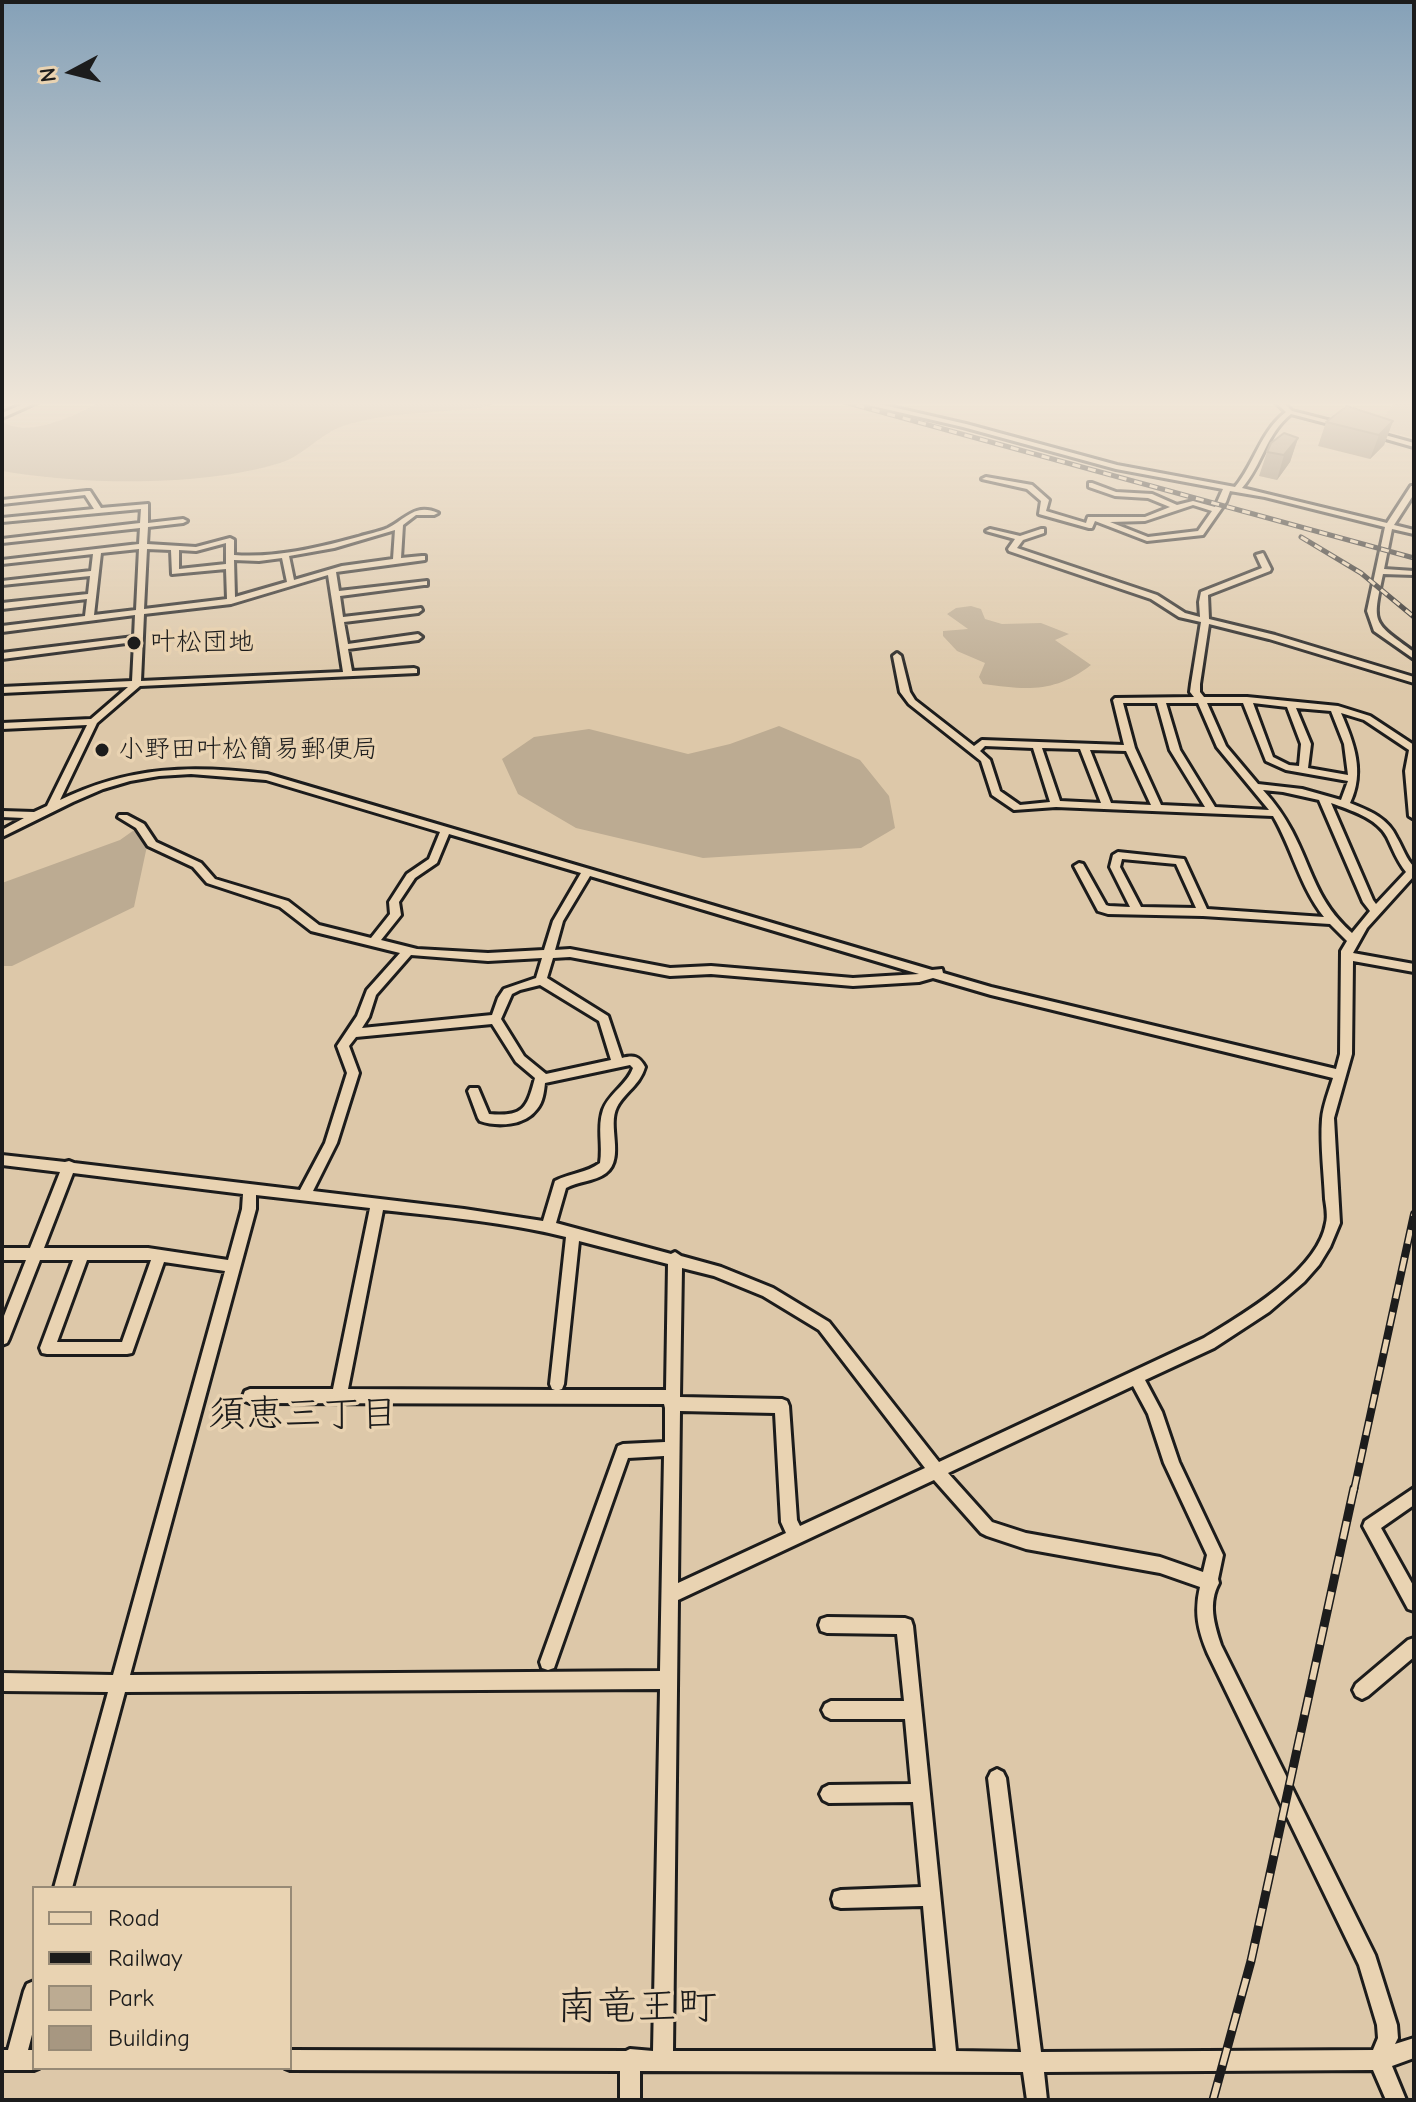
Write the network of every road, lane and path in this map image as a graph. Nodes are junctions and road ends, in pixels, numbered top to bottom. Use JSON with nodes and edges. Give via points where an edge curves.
{"nodes":[{"id":1,"x":29,"y":499,"type":"edge"},
{"id":2,"x":91,"y":499,"type":"edge"},
{"id":3,"x":1044,"y":499,"type":"edge"},
{"id":4,"x":1157,"y":499,"type":"edge"},
{"id":5,"x":1224,"y":499,"type":"edge"},
{"id":6,"x":1275,"y":499,"type":"edge"},
{"id":7,"x":1407,"y":499,"type":"edge"},
{"id":8,"x":2,"y":502,"type":"edge"},
{"id":9,"x":1176,"y":507,"type":"junction"},
{"id":10,"x":1216,"y":510,"type":"junction"},
{"id":11,"x":99,"y":511,"type":"junction"},
{"id":12,"x":434,"y":513,"type":"dead end"},
{"id":13,"x":1096,"y":519,"type":"junction"},
{"id":14,"x":2,"y":520,"type":"edge"},
{"id":15,"x":183,"y":521,"type":"dead end"},
{"id":16,"x":399,"y":523,"type":"junction"},
{"id":17,"x":143,"y":526,"type":"junction"},
{"id":18,"x":1389,"y":526,"type":"junction"},
{"id":19,"x":990,"y":531,"type":"dead end"},
{"id":20,"x":1041,"y":531,"type":"dead end"},
{"id":21,"x":1414,"y":532,"type":"edge"},
{"id":22,"x":1020,"y":538,"type":"junction"},
{"id":23,"x":2,"y":541,"type":"edge"},
{"id":24,"x":342,"y":544,"type":"junction"},
{"id":25,"x":143,"y":546,"type":"junction"},
{"id":26,"x":175,"y":548,"type":"junction"},
{"id":27,"x":97,"y":552,"type":"junction"},
{"id":28,"x":285,"y":555,"type":"junction"},
{"id":29,"x":1260,"y":555,"type":"dead end"},
{"id":30,"x":422,"y":558,"type":"dead end"},
{"id":31,"x":229,"y":561,"type":"junction"},
{"id":32,"x":397,"y":561,"type":"junction"},
{"id":33,"x":2,"y":562,"type":"edge"},
{"id":34,"x":337,"y":570,"type":"junction"},
{"id":35,"x":1381,"y":571,"type":"junction"},
{"id":36,"x":94,"y":573,"type":"junction"},
{"id":37,"x":1414,"y":573,"type":"edge"},
{"id":38,"x":2,"y":583,"type":"edge"},
{"id":39,"x":291,"y":583,"type":"junction"},
{"id":40,"x":424,"y":583,"type":"dead end"},
{"id":41,"x":336,"y":594,"type":"junction"},
{"id":42,"x":92,"y":596,"type":"junction"},
{"id":43,"x":231,"y":601,"type":"junction"},
{"id":44,"x":2,"y":606,"type":"edge"},
{"id":45,"x":418,"y":610,"type":"dead end"},
{"id":46,"x":139,"y":612,"type":"junction"},
{"id":47,"x":89,"y":619,"type":"junction"},
{"id":48,"x":339,"y":620,"type":"junction"},
{"id":49,"x":1205,"y":620,"type":"junction"},
{"id":50,"x":5,"y":629,"type":"edge"},
{"id":51,"x":418,"y":637,"type":"dead end"},
{"id":52,"x":138,"y":639,"type":"junction"},
{"id":53,"x":344,"y":647,"type":"junction"},
{"id":54,"x":897,"y":656,"type":"dead end"},
{"id":55,"x":1414,"y":656,"type":"edge"},
{"id":56,"x":2,"y":658,"type":"edge"},
{"id":57,"x":414,"y":671,"type":"dead end"},
{"id":58,"x":348,"y":675,"type":"junction"},
{"id":59,"x":1414,"y":680,"type":"edge"},
{"id":60,"x":136,"y":685,"type":"junction"},
{"id":61,"x":2,"y":690,"type":"edge"},
{"id":62,"x":1160,"y":699,"type":"junction"},
{"id":63,"x":1202,"y":700,"type":"junction"},
{"id":64,"x":1247,"y":700,"type":"junction"},
{"id":65,"x":1290,"y":703,"type":"junction"},
{"id":66,"x":1335,"y":709,"type":"junction"},
{"id":67,"x":93,"y":722,"type":"junction"},
{"id":68,"x":2,"y":726,"type":"edge"},
{"id":69,"x":1037,"y":746,"type":"junction"},
{"id":70,"x":1084,"y":747,"type":"junction"},
{"id":71,"x":1130,"y":748,"type":"junction"},
{"id":72,"x":1414,"y":749,"type":"edge"},
{"id":73,"x":974,"y":752,"type":"junction"},
{"id":74,"x":1303,"y":770,"type":"junction"},
{"id":75,"x":1351,"y":779,"type":"junction"},
{"id":76,"x":1255,"y":787,"type":"junction"},
{"id":77,"x":1324,"y":799,"type":"junction"},
{"id":78,"x":1056,"y":804,"type":"junction"},
{"id":79,"x":1344,"y":805,"type":"junction"},
{"id":80,"x":52,"y":806,"type":"junction"},
{"id":81,"x":1107,"y":806,"type":"junction"},
{"id":82,"x":1157,"y":808,"type":"junction"},
{"id":83,"x":1212,"y":810,"type":"junction"},
{"id":84,"x":1277,"y":813,"type":"junction"},
{"id":85,"x":2,"y":814,"type":"edge"},
{"id":86,"x":35,"y":815,"type":"junction"},
{"id":87,"x":1414,"y":816,"type":"edge"},
{"id":88,"x":123,"y":817,"type":"dead end"},
{"id":89,"x":446,"y":830,"type":"junction"},
{"id":90,"x":2,"y":834,"type":"edge"},
{"id":91,"x":1079,"y":866,"type":"dead end"},
{"id":92,"x":588,"y":871,"type":"junction"},
{"id":93,"x":1414,"y":871,"type":"edge"},
{"id":94,"x":1137,"y":910,"type":"junction"},
{"id":95,"x":1377,"y":911,"type":"junction"},
{"id":96,"x":1203,"y":912,"type":"junction"},
{"id":97,"x":1329,"y":921,"type":"junction"},
{"id":98,"x":1352,"y":939,"type":"junction"},
{"id":99,"x":374,"y":942,"type":"junction"},
{"id":100,"x":408,"y":951,"type":"junction"},
{"id":101,"x":550,"y":953,"type":"junction"},
{"id":102,"x":1347,"y":956,"type":"junction"},
{"id":103,"x":1414,"y":968,"type":"edge"},
{"id":104,"x":938,"y":972,"type":"junction"},
{"id":105,"x":541,"y":980,"type":"junction"},
{"id":106,"x":565,"y":993,"type":"junction"},
{"id":107,"x":597,"y":1005,"type":"dead end"},
{"id":108,"x":495,"y":1019,"type":"junction"},
{"id":109,"x":352,"y":1033,"type":"junction"},
{"id":110,"x":617,"y":1061,"type":"junction"},
{"id":111,"x":1341,"y":1075,"type":"junction"},
{"id":112,"x":541,"y":1077,"type":"junction"},
{"id":113,"x":474,"y":1091,"type":"dead end"},
{"id":114,"x":2,"y":1160,"type":"edge"},
{"id":115,"x":69,"y":1166,"type":"junction"},
{"id":116,"x":250,"y":1191,"type":"junction"},
{"id":117,"x":304,"y":1195,"type":"junction"},
{"id":118,"x":378,"y":1203,"type":"junction"},
{"id":119,"x":548,"y":1227,"type":"junction"},
{"id":120,"x":573,"y":1233,"type":"junction"},
{"id":121,"x":2,"y":1254,"type":"edge"},
{"id":122,"x":35,"y":1254,"type":"junction"},
{"id":123,"x":82,"y":1255,"type":"junction"},
{"id":124,"x":159,"y":1256,"type":"junction"},
{"id":125,"x":675,"y":1258,"type":"junction"},
{"id":126,"x":232,"y":1266,"type":"junction"},
{"id":127,"x":2,"y":1339,"type":"edge"},
{"id":128,"x":1136,"y":1377,"type":"junction"},
{"id":129,"x":557,"y":1384,"type":"dead end"},
{"id":130,"x":250,"y":1396,"type":"dead end"},
{"id":131,"x":339,"y":1396,"type":"junction"},
{"id":132,"x":671,"y":1400,"type":"junction"},
{"id":133,"x":670,"y":1449,"type":"junction"},
{"id":134,"x":938,"y":1470,"type":"junction"},
{"id":135,"x":1414,"y":1496,"type":"edge"},
{"id":136,"x":797,"y":1536,"type":"junction"},
{"id":137,"x":1211,"y":1583,"type":"junction"},
{"id":138,"x":669,"y":1596,"type":"junction"},
{"id":139,"x":1414,"y":1603,"type":"edge"},
{"id":140,"x":827,"y":1625,"type":"dead end"},
{"id":141,"x":1414,"y":1646,"type":"edge"},
{"id":142,"x":548,"y":1662,"type":"dead end"},
{"id":143,"x":668,"y":1680,"type":"junction"},
{"id":144,"x":2,"y":1682,"type":"edge"},
{"id":145,"x":119,"y":1685,"type":"junction"},
{"id":146,"x":1362,"y":1690,"type":"dead end"},
{"id":147,"x":831,"y":1710,"type":"dead end"},
{"id":148,"x":913,"y":1710,"type":"junction"},
{"id":149,"x":997,"y":1778,"type":"dead end"},
{"id":150,"x":921,"y":1793,"type":"junction"},
{"id":151,"x":829,"y":1794,"type":"dead end"},
{"id":152,"x":64,"y":1886,"type":"edge"},
{"id":153,"x":931,"y":1896,"type":"junction"},
{"id":154,"x":841,"y":1899,"type":"dead end"},
{"id":155,"x":32,"y":1999,"type":"edge"},
{"id":156,"x":1414,"y":2048,"type":"edge"},
{"id":157,"x":630,"y":2059,"type":"junction"},
{"id":158,"x":663,"y":2059,"type":"junction"},
{"id":159,"x":17,"y":2060,"type":"edge"},
{"id":160,"x":292,"y":2060,"type":"edge"},
{"id":161,"x":947,"y":2060,"type":"junction"},
{"id":162,"x":1379,"y":2060,"type":"junction"},
{"id":163,"x":1032,"y":2061,"type":"junction"},
{"id":164,"x":630,"y":2100,"type":"edge"},
{"id":165,"x":1037,"y":2100,"type":"edge"},
{"id":166,"x":1396,"y":2100,"type":"edge"}],
"edges":[{"from":1,"to":8,"type":"street"},
{"from":2,"to":11,"type":"street"},
{"from":3,"to":13,"type":"street","via":[[1042,512],[1089,526]]},
{"from":4,"to":9,"type":"street"},
{"from":5,"to":10,"type":"street"},
{"from":6,"to":18,"type":"street"},
{"from":7,"to":18,"type":"street"},
{"from":9,"to":10,"type":"street","via":[[1189,503]]},
{"from":9,"to":13,"type":"street","via":[[1152,520]]},
{"from":10,"to":13,"type":"street","via":[[1200,533],[1177,537],[1147,539]]},
{"from":11,"to":14,"type":"street"},
{"from":11,"to":17,"type":"street","via":[[145,506]]},
{"from":12,"to":16,"type":"street","via":[[418,512]]},
{"from":15,"to":17,"type":"street"},
{"from":16,"to":24,"type":"street"},
{"from":16,"to":32,"type":"street"},
{"from":17,"to":23,"type":"street"},
{"from":17,"to":25,"type":"street"},
{"from":18,"to":21,"type":"street"},
{"from":18,"to":35,"type":"street"},
{"from":19,"to":22,"type":"street"},
{"from":20,"to":22,"type":"street"},
{"from":22,"to":49,"type":"street","via":[[1012,549],[1085,571],[1154,597],[1176,613]]},
{"from":24,"to":28,"type":"street"},
{"from":24,"to":34,"type":"street"},
{"from":25,"to":26,"type":"street"},
{"from":25,"to":27,"type":"street"},
{"from":25,"to":46,"type":"street"},
{"from":26,"to":31,"type":"street","via":[[200,549],[230,540]]},
{"from":26,"to":31,"type":"street","via":[[175,572]]},
{"from":27,"to":33,"type":"street"},
{"from":27,"to":36,"type":"street"},
{"from":28,"to":31,"type":"street"},
{"from":28,"to":39,"type":"street"},
{"from":29,"to":49,"type":"street","via":[[1267,569],[1204,594]]},
{"from":30,"to":32,"type":"street"},
{"from":31,"to":43,"type":"street"},
{"from":32,"to":34,"type":"street"},
{"from":34,"to":39,"type":"street"},
{"from":34,"to":41,"type":"street"},
{"from":35,"to":37,"type":"street"},
{"from":35,"to":55,"type":"street","via":[[1372,603],[1374,624]]},
{"from":36,"to":38,"type":"street"},
{"from":36,"to":42,"type":"street"},
{"from":39,"to":43,"type":"street"},
{"from":40,"to":41,"type":"street"},
{"from":41,"to":48,"type":"street"},
{"from":42,"to":44,"type":"street"},
{"from":42,"to":47,"type":"street"},
{"from":43,"to":46,"type":"street"},
{"from":45,"to":48,"type":"street"},
{"from":46,"to":47,"type":"street"},
{"from":46,"to":52,"type":"street"},
{"from":47,"to":50,"type":"street"},
{"from":48,"to":53,"type":"street"},
{"from":49,"to":59,"type":"street"},
{"from":49,"to":63,"type":"street","via":[[1195,692]]},
{"from":50,"to":56,"type":"street"},
{"from":51,"to":53,"type":"street"},
{"from":52,"to":56,"type":"street"},
{"from":52,"to":60,"type":"street"},
{"from":53,"to":58,"type":"street"},
{"from":54,"to":73,"type":"street","via":[[912,702]]},
{"from":57,"to":58,"type":"street"},
{"from":58,"to":60,"type":"street"},
{"from":60,"to":61,"type":"street"},
{"from":60,"to":67,"type":"street"},
{"from":62,"to":63,"type":"street"},
{"from":62,"to":71,"type":"street","via":[[1118,700]]},
{"from":62,"to":83,"type":"street","via":[[1175,750]]},
{"from":63,"to":64,"type":"street"},
{"from":63,"to":76,"type":"street","via":[[1220,745]]},
{"from":64,"to":65,"type":"street"},
{"from":64,"to":74,"type":"street","via":[[1269,759]]},
{"from":65,"to":66,"type":"street"},
{"from":65,"to":74,"type":"street","via":[[1306,744]]},
{"from":66,"to":72,"type":"street","via":[[1367,718]]},
{"from":66,"to":75,"type":"street","via":[[1354,752]]},
{"from":67,"to":68,"type":"street"},
{"from":67,"to":80,"type":"street"},
{"from":69,"to":70,"type":"street"},
{"from":69,"to":73,"type":"street","via":[[982,743]]},
{"from":69,"to":78,"type":"street"},
{"from":70,"to":71,"type":"street"},
{"from":70,"to":81,"type":"street"},
{"from":71,"to":82,"type":"street"},
{"from":72,"to":87,"type":"street"},
{"from":73,"to":78,"type":"street","via":[[989,767],[992,786],[1003,800],[1018,808]]},
{"from":74,"to":75,"type":"street"},
{"from":75,"to":79,"type":"street"},
{"from":76,"to":77,"type":"street","via":[[1268,785]]},
{"from":76,"to":84,"type":"street"},
{"from":77,"to":79,"type":"street"},
{"from":77,"to":95,"type":"street","via":[[1368,902]]},
{"from":78,"to":81,"type":"street"},
{"from":79,"to":93,"type":"street","via":[[1384,826],[1404,866]]},
{"from":80,"to":86,"type":"street"},
{"from":80,"to":89,"type":"street","via":[[130,777],[208,771],[267,777]]},
{"from":81,"to":82,"type":"street"},
{"from":82,"to":83,"type":"street"},
{"from":83,"to":84,"type":"street"},
{"from":84,"to":97,"type":"street"},
{"from":85,"to":86,"type":"street"},
{"from":86,"to":90,"type":"street"},
{"from":88,"to":99,"type":"street","via":[[140,826],[152,844],[197,865],[211,881],[289,906],[315,928]]},
{"from":89,"to":92,"type":"street"},
{"from":89,"to":99,"type":"street","via":[[433,861],[411,876],[394,902],[396,915]]},
{"from":91,"to":94,"type":"street","via":[[1102,908]]},
{"from":92,"to":101,"type":"street","via":[[558,921]]},
{"from":92,"to":104,"type":"street"},
{"from":93,"to":95,"type":"street"},
{"from":94,"to":96,"type":"street"},
{"from":94,"to":96,"type":"street","via":[[1115,867],[1118,855],[1180,861]]},
{"from":95,"to":98,"type":"street"},
{"from":96,"to":97,"type":"street"},
{"from":97,"to":98,"type":"street"},
{"from":98,"to":102,"type":"street"},
{"from":99,"to":100,"type":"street"},
{"from":100,"to":101,"type":"street","via":[[488,957]]},
{"from":100,"to":109,"type":"street","via":[[371,993]]},
{"from":101,"to":104,"type":"street","via":[[670,972],[711,970],[853,982]]},
{"from":101,"to":105,"type":"street"},
{"from":102,"to":103,"type":"street"},
{"from":102,"to":111,"type":"street"},
{"from":104,"to":111,"type":"street","via":[[991,991]]},
{"from":105,"to":106,"type":"street"},
{"from":105,"to":108,"type":"street","via":[[509,990]]},
{"from":106,"to":107,"type":"street","via":[[593,1008]]},
{"from":106,"to":110,"type":"street","via":[[604,1019]]},
{"from":108,"to":109,"type":"street"},
{"from":108,"to":112,"type":"street","via":[[520,1059]]},
{"from":109,"to":117,"type":"street","via":[[343,1046],[352,1067],[350,1082],[331,1143]]},
{"from":110,"to":112,"type":"street"},
{"from":110,"to":119,"type":"street","via":[[633,1060],[639,1067],[609,1111],[606,1165],[591,1176],[560,1185]]},
{"from":111,"to":128,"type":"street","via":[[1328,1118],[1333,1223],[1319,1255],[1248,1319]]},
{"from":112,"to":113,"type":"street","via":[[535,1104],[526,1114],[495,1121],[484,1118]]},
{"from":114,"to":115,"type":"street"},
{"from":115,"to":116,"type":"street"},
{"from":115,"to":122,"type":"street"},
{"from":116,"to":117,"type":"street"},
{"from":116,"to":126,"type":"street"},
{"from":117,"to":118,"type":"street"},
{"from":118,"to":119,"type":"street"},
{"from":118,"to":131,"type":"street"},
{"from":119,"to":120,"type":"street"},
{"from":120,"to":125,"type":"street"},
{"from":120,"to":129,"type":"street"},
{"from":121,"to":122,"type":"street"},
{"from":122,"to":123,"type":"street"},
{"from":122,"to":127,"type":"street"},
{"from":123,"to":124,"type":"street"},
{"from":123,"to":124,"type":"street","via":[[47,1348],[127,1348]]},
{"from":124,"to":126,"type":"street"},
{"from":125,"to":132,"type":"street"},
{"from":125,"to":134,"type":"street","via":[[768,1292],[824,1326]]},
{"from":126,"to":145,"type":"street"},
{"from":128,"to":134,"type":"street"},
{"from":128,"to":137,"type":"street","via":[[1215,1555]]},
{"from":130,"to":131,"type":"street"},
{"from":131,"to":132,"type":"street"},
{"from":132,"to":133,"type":"street"},
{"from":132,"to":136,"type":"street","via":[[782,1406],[789,1522]]},
{"from":133,"to":138,"type":"street"},
{"from":133,"to":142,"type":"street","via":[[623,1451]]},
{"from":134,"to":136,"type":"street"},
{"from":134,"to":137,"type":"street","via":[[987,1528],[1026,1541],[1134,1558]]},
{"from":135,"to":139,"type":"street","via":[[1371,1526]]},
{"from":136,"to":138,"type":"street"},
{"from":137,"to":162,"type":"street","via":[[1205,1621],[1214,1648],[1377,1986],[1388,2038]]},
{"from":138,"to":143,"type":"street"},
{"from":140,"to":148,"type":"street","via":[[905,1626]]},
{"from":141,"to":146,"type":"street"},
{"from":143,"to":145,"type":"street"},
{"from":143,"to":158,"type":"street"},
{"from":144,"to":145,"type":"street"},
{"from":145,"to":152,"type":"street"},
{"from":147,"to":148,"type":"street"},
{"from":148,"to":150,"type":"street"},
{"from":149,"to":163,"type":"street"},
{"from":150,"to":151,"type":"street"},
{"from":150,"to":153,"type":"street"},
{"from":153,"to":154,"type":"street"},
{"from":153,"to":161,"type":"street"},
{"from":155,"to":159,"type":"street"},
{"from":156,"to":162,"type":"street"},
{"from":157,"to":158,"type":"street"},
{"from":157,"to":160,"type":"street"},
{"from":157,"to":164,"type":"street"},
{"from":158,"to":161,"type":"street"},
{"from":161,"to":163,"type":"street"},
{"from":162,"to":163,"type":"street"},
{"from":162,"to":166,"type":"street"},
{"from":163,"to":165,"type":"street"}]}
